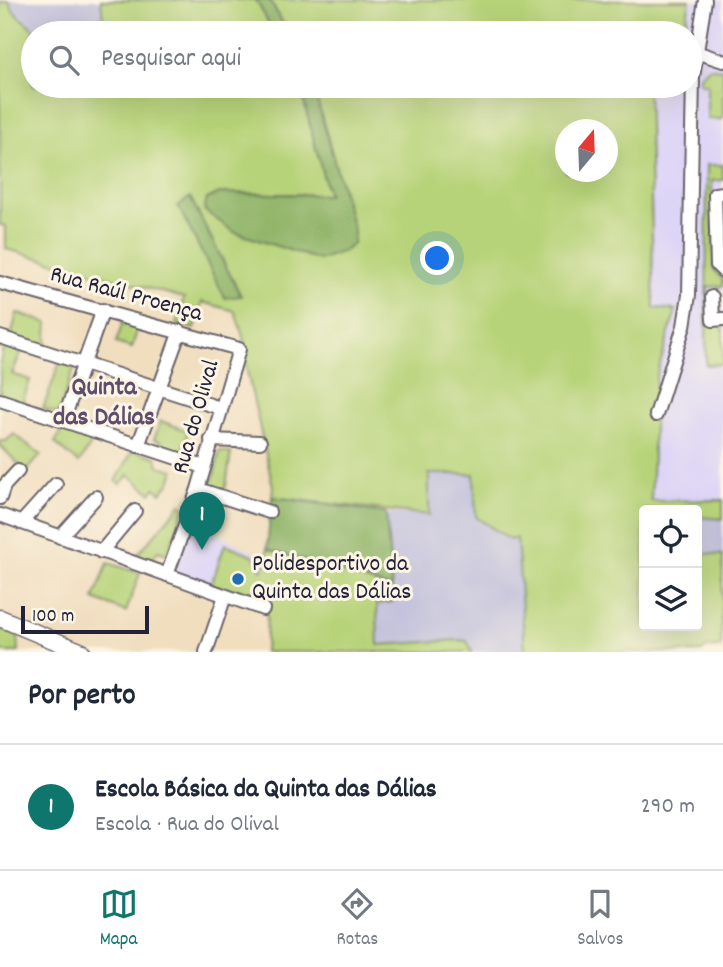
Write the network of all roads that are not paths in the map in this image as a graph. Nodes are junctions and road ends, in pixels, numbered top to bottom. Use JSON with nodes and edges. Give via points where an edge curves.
{"nodes":[{"id":1,"x":705,"y":0,"type":"edge"},
{"id":2,"x":700,"y":21,"type":"edge"},
{"id":3,"x":702,"y":54,"type":"edge"},
{"id":4,"x":723,"y":61,"type":"edge"},
{"id":5,"x":691,"y":98,"type":"edge"},
{"id":6,"x":723,"y":193,"type":"edge"},
{"id":7,"x":723,"y":271,"type":"edge"},
{"id":8,"x":0,"y":283,"type":"edge"},
{"id":9,"x":712,"y":297,"type":"dead end"},
{"id":10,"x":103,"y":310,"type":"junction"},
{"id":11,"x":723,"y":319,"type":"edge"},
{"id":12,"x":180,"y":331,"type":"junction"},
{"id":13,"x":0,"y":337,"type":"edge"},
{"id":14,"x":239,"y":349,"type":"joint"},
{"id":15,"x":83,"y":364,"type":"junction"},
{"id":16,"x":160,"y":388,"type":"junction"},
{"id":17,"x":0,"y":400,"type":"edge"},
{"id":18,"x":220,"y":408,"type":"junction"},
{"id":19,"x":656,"y":415,"type":"dead end"},
{"id":20,"x":63,"y":421,"type":"junction"},
{"id":21,"x":211,"y":440,"type":"junction"},
{"id":22,"x":260,"y":442,"type":"dead end"},
{"id":23,"x":138,"y":446,"type":"junction"},
{"id":24,"x":204,"y":467,"type":"junction"},
{"id":25,"x":18,"y":471,"type":"dead end"},
{"id":26,"x":56,"y":484,"type":"dead end"},
{"id":27,"x":198,"y":489,"type":"junction"},
{"id":28,"x":96,"y":497,"type":"dead end"},
{"id":29,"x":0,"y":498,"type":"edge"},
{"id":30,"x":135,"y":510,"type":"dead end"},
{"id":31,"x":268,"y":512,"type":"dead end"},
{"id":32,"x":0,"y":515,"type":"edge"},
{"id":33,"x":21,"y":523,"type":"junction"},
{"id":34,"x":60,"y":537,"type":"junction"},
{"id":35,"x":102,"y":552,"type":"junction"},
{"id":36,"x":167,"y":575,"type":"junction"},
{"id":37,"x":225,"y":596,"type":"junction"},
{"id":38,"x":263,"y":609,"type":"dead end"},
{"id":39,"x":0,"y":618,"type":"edge"},
{"id":40,"x":82,"y":652,"type":"edge"},
{"id":41,"x":206,"y":652,"type":"edge"}],
"edges":[{"from":1,"to":2,"type":"street"},
{"from":3,"to":4,"type":"street"},
{"from":5,"to":19,"type":"street","via":[[689,295]]},
{"from":6,"to":7,"type":"street","via":[[715,194],[717,265]]},
{"from":8,"to":10,"type":"street","name":"Rua Raúl Proença"},
{"from":9,"to":11,"type":"street","via":[[713,320]]},
{"from":10,"to":12,"type":"street","name":"Rua Raúl Proença"},
{"from":10,"to":15,"type":"street"},
{"from":12,"to":14,"type":"street","name":"Rua Raúl Proença"},
{"from":12,"to":16,"type":"street"},
{"from":13,"to":15,"type":"street"},
{"from":14,"to":18,"type":"street","name":"Rua do Olival"},
{"from":15,"to":16,"type":"street"},
{"from":15,"to":20,"type":"street"},
{"from":16,"to":18,"type":"street"},
{"from":16,"to":23,"type":"street"},
{"from":17,"to":20,"type":"street"},
{"from":18,"to":21,"type":"street","name":"Rua do Olival"},
{"from":20,"to":23,"type":"street"},
{"from":21,"to":22,"type":"street"},
{"from":21,"to":24,"type":"street","name":"Rua do Olival"},
{"from":23,"to":24,"type":"street"},
{"from":24,"to":27,"type":"street","name":"Rua do Olival"},
{"from":25,"to":29,"type":"street"},
{"from":26,"to":33,"type":"street"},
{"from":27,"to":31,"type":"street"},
{"from":27,"to":36,"type":"street","name":"Rua do Olival"},
{"from":28,"to":34,"type":"street"},
{"from":30,"to":35,"type":"street"},
{"from":32,"to":33,"type":"street"},
{"from":33,"to":34,"type":"street"},
{"from":34,"to":35,"type":"street"},
{"from":35,"to":36,"type":"street"},
{"from":36,"to":37,"type":"street"},
{"from":37,"to":38,"type":"street"},
{"from":37,"to":41,"type":"street"},
{"from":39,"to":40,"type":"main road"}]}
